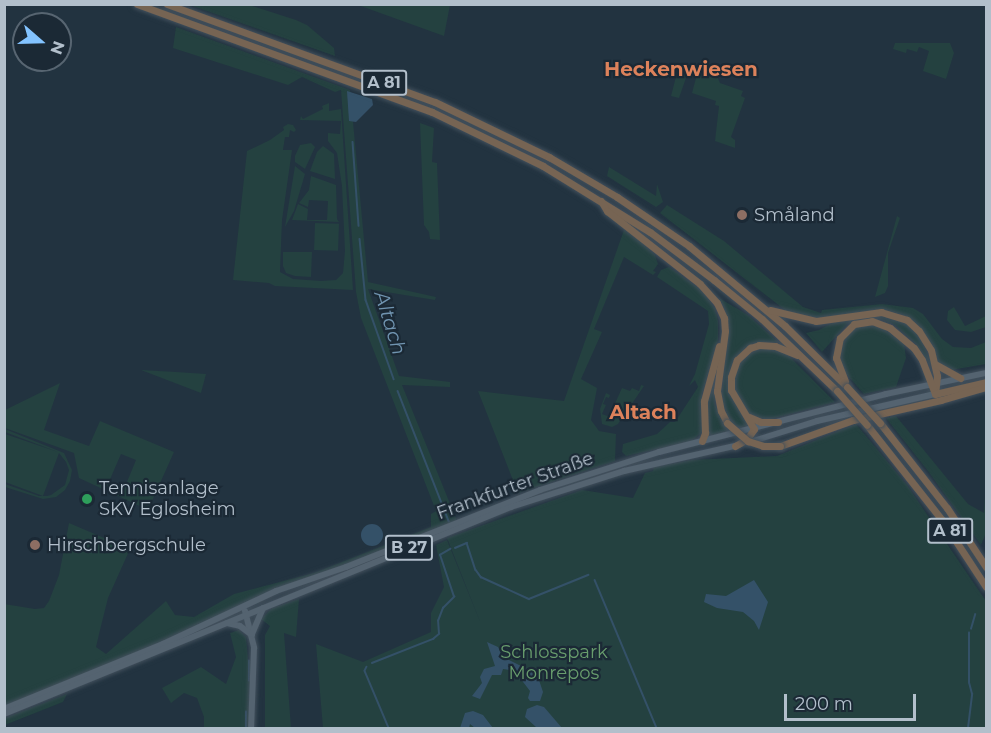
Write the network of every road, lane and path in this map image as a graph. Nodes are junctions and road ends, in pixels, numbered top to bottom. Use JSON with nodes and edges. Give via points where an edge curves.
{"nodes":[{"id":1,"x":137,"y":4,"type":"edge"},
{"id":2,"x":167,"y":4,"type":"edge"},
{"id":3,"x":600,"y":199,"type":"junction"},
{"id":4,"x":765,"y":308,"type":"junction"},
{"id":5,"x":721,"y":313,"type":"junction"},
{"id":6,"x":804,"y":359,"type":"junction"},
{"id":7,"x":935,"y":364,"type":"junction"},
{"id":8,"x":987,"y":373,"type":"edge"},
{"id":9,"x":960,"y":378,"type":"junction"},
{"id":10,"x":938,"y":382,"type":"junction"},
{"id":11,"x":987,"y":382,"type":"edge"},
{"id":12,"x":929,"y":384,"type":"junction"},
{"id":13,"x":848,"y":387,"type":"junction"},
{"id":14,"x":987,"y":387,"type":"edge"},
{"id":15,"x":935,"y":394,"type":"junction"},
{"id":16,"x":747,"y":415,"type":"junction"},
{"id":17,"x":778,"y":422,"type":"junction"},
{"id":18,"x":754,"y":429,"type":"junction"},
{"id":19,"x":702,"y":441,"type":"junction"},
{"id":20,"x":735,"y":446,"type":"junction"},
{"id":21,"x":987,"y":567,"type":"edge"},
{"id":22,"x":987,"y":587,"type":"edge"},
{"id":23,"x":243,"y":604,"type":"junction"},
{"id":24,"x":264,"y":607,"type":"junction"},
{"id":25,"x":246,"y":614,"type":"junction"},
{"id":26,"x":226,"y":623,"type":"junction"},
{"id":27,"x":252,"y":635,"type":"junction"},
{"id":28,"x":4,"y":709,"type":"edge"},
{"id":29,"x":4,"y":714,"type":"edge"},
{"id":30,"x":251,"y":729,"type":"edge"}],
"edges":[{"from":1,"to":3,"type":"highway","number":"A 81","via":[[432,112],[510,149]]},
{"from":2,"to":4,"type":"highway","number":"A 81","via":[[384,82],[515,139],[654,221]]},
{"from":3,"to":5,"type":"highway","via":[[607,211],[708,291]]},
{"from":3,"to":6,"type":"highway","number":"A 81","via":[[714,280]]},
{"from":4,"to":7,"type":"highway","via":[[816,321],[870,313],[898,316],[924,338]]},
{"from":4,"to":13,"type":"highway","number":"A 81"},
{"from":5,"to":14,"type":"highway","bridge":true,"via":[[725,331],[717,391],[721,411],[727,423],[748,441],[767,447],[853,420]]},
{"from":5,"to":19,"type":"highway","via":[[719,345],[704,401]]},
{"from":6,"to":16,"type":"highway","via":[[767,345],[743,353],[733,367],[730,386]]},
{"from":6,"to":22,"type":"highway","number":"A 81","bridge":true,"via":[[867,425],[942,520]]},
{"from":7,"to":9,"type":"highway"},
{"from":7,"to":10,"type":"highway"},
{"from":8,"to":9,"type":"main road","name":"Frankfurter Straße","number":"B 27"},
{"from":9,"to":10,"type":"main road","name":"Frankfurter Straße","number":"B 27"},
{"from":10,"to":12,"type":"main road","name":"Frankfurter Straße","number":"B 27"},
{"from":10,"to":15,"type":"highway"},
{"from":11,"to":15,"type":"highway","name":"Frankfurter Straße","number":"B 27"},
{"from":12,"to":13,"type":"highway","via":[[914,348],[890,328],[867,321],[851,326],[838,343],[838,364]]},
{"from":12,"to":15,"type":"highway"},
{"from":12,"to":17,"type":"main road","name":"Frankfurter Straße","number":"B 27"},
{"from":13,"to":21,"type":"highway","number":"A 81","bridge":true,"via":[[947,508]]},
{"from":15,"to":20,"type":"main road","name":"Frankfurter Straße","number":"B 27","via":[[817,421]]},
{"from":16,"to":17,"type":"highway","via":[[758,421]]},
{"from":16,"to":18,"type":"highway"},
{"from":17,"to":18,"type":"main road","name":"Frankfurter Straße","number":"B 27"},
{"from":18,"to":19,"type":"main road","name":"Frankfurter Straße","number":"B 27"},
{"from":18,"to":20,"type":"highway","number":"B 27"},
{"from":19,"to":23,"type":"main road","name":"Frankfurter Straße","number":"B 27","via":[[509,501]]},
{"from":20,"to":24,"type":"main road","name":"Frankfurter Straße","number":"B 27","via":[[624,471],[542,496]]},
{"from":23,"to":25,"type":"main road"},
{"from":23,"to":28,"type":"main road","name":"Frankfurter Straße","number":"B 27","via":[[163,644]]},
{"from":24,"to":25,"type":"main road","name":"Frankfurter Straße","number":"B 27"},
{"from":24,"to":27,"type":"main road"},
{"from":25,"to":26,"type":"main road","name":"Frankfurter Straße","number":"B 27"},
{"from":25,"to":27,"type":"main road"},
{"from":26,"to":27,"type":"main road","via":[[240,626]]},
{"from":26,"to":29,"type":"main road","name":"Frankfurter Straße","number":"B 27"},
{"from":27,"to":30,"type":"main road"}]}
